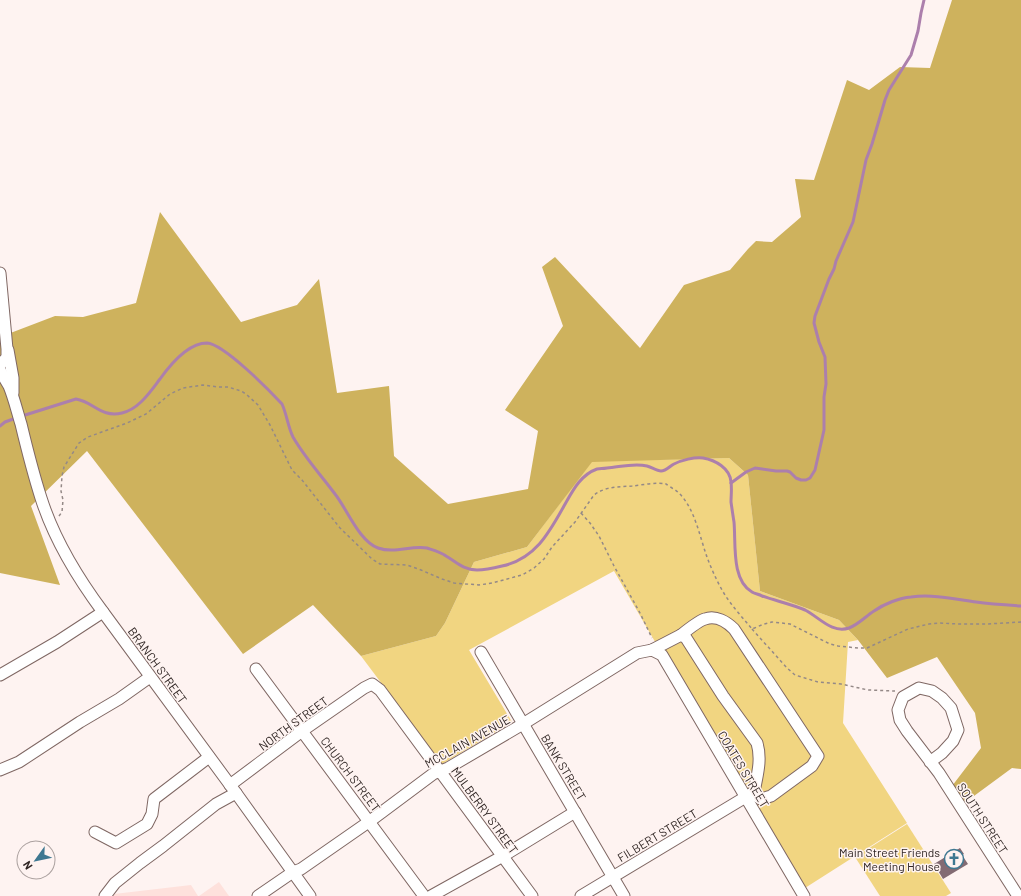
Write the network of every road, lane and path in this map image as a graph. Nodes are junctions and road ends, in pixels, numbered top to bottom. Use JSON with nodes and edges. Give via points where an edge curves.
{"nodes":[{"id":1,"x":0,"y":273,"type":"edge"},
{"id":2,"x":8,"y":349,"type":"junction"},
{"id":3,"x":0,"y":365,"type":"edge"},
{"id":4,"x":0,"y":370,"type":"edge"},
{"id":5,"x":14,"y":401,"type":"junction"},
{"id":6,"x":582,"y":513,"type":"junction"},
{"id":7,"x":50,"y":522,"type":"junction"},
{"id":8,"x":103,"y":612,"type":"junction"},
{"id":9,"x":1021,"y":622,"type":"edge"},
{"id":10,"x":752,"y":629,"type":"junction"},
{"id":11,"x":681,"y":635,"type":"junction"},
{"id":12,"x":481,"y":652,"type":"dead end"},
{"id":13,"x":655,"y":652,"type":"junction"},
{"id":14,"x":256,"y":669,"type":"dead end"},
{"id":15,"x":0,"y":676,"type":"edge"},
{"id":16,"x":150,"y":677,"type":"junction"},
{"id":17,"x":372,"y":684,"type":"joint"},
{"id":18,"x":898,"y":691,"type":"dead end"},
{"id":19,"x":523,"y":724,"type":"junction"},
{"id":20,"x":302,"y":731,"type":"junction"},
{"id":21,"x":209,"y":757,"type":"junction"},
{"id":22,"x":930,"y":762,"type":"junction"},
{"id":23,"x":0,"y":770,"type":"edge"},
{"id":24,"x":440,"y":771,"type":"junction"},
{"id":25,"x":233,"y":789,"type":"junction"},
{"id":26,"x":749,"y":796,"type":"junction"},
{"id":27,"x":575,"y":812,"type":"junction"},
{"id":28,"x":370,"y":821,"type":"junction"},
{"id":29,"x":95,"y":832,"type":"dead end"},
{"id":30,"x":503,"y":856,"type":"junction"},
{"id":31,"x":292,"y":872,"type":"junction"},
{"id":32,"x":613,"y":877,"type":"junction"},
{"id":33,"x":105,"y":896,"type":"edge"},
{"id":34,"x":258,"y":896,"type":"edge"},
{"id":35,"x":310,"y":896,"type":"edge"},
{"id":36,"x":424,"y":896,"type":"edge"},
{"id":37,"x":431,"y":896,"type":"edge"},
{"id":38,"x":532,"y":896,"type":"edge"},
{"id":39,"x":582,"y":896,"type":"edge"},
{"id":40,"x":624,"y":896,"type":"edge"},
{"id":41,"x":804,"y":896,"type":"edge"},
{"id":42,"x":1018,"y":896,"type":"edge"}],
"edges":[{"from":1,"to":2,"type":"street"},
{"from":2,"to":3,"type":"street"},
{"from":2,"to":5,"type":"street"},
{"from":4,"to":5,"type":"street"},
{"from":5,"to":7,"type":"street","name":"BRANCH STREET","via":[[41,500]]},
{"from":6,"to":7,"type":"path","via":[[544,559],[522,575],[479,584],[454,583],[407,565],[380,564],[340,528],[292,470],[258,405],[241,391],[204,385],[182,388],[170,394],[146,414],[79,443],[64,467],[62,512]]},
{"from":6,"to":10,"type":"path","via":[[594,494],[607,488],[666,484],[679,493],[686,502],[723,592]]},
{"from":6,"to":13,"type":"path","via":[[599,536],[640,613],[652,636]]},
{"from":7,"to":8,"type":"street","name":"BRANCH STREET","via":[[66,556]]},
{"from":8,"to":15,"type":"street"},
{"from":8,"to":16,"type":"street","name":"BRANCH STREET"},
{"from":9,"to":10,"type":"path","via":[[929,624],[908,629],[867,648],[830,644],[790,624],[772,622]]},
{"from":10,"to":18,"type":"path","via":[[795,675],[818,682],[868,690]]},
{"from":11,"to":13,"type":"street","name":"MCCLAIN AVENUE"},
{"from":11,"to":26,"type":"street","via":[[686,638],[757,743],[759,769],[754,792]]},
{"from":11,"to":26,"type":"street","name":"MCCLAIN AVENUE","via":[[705,619],[714,618],[726,622],[734,629],[818,756],[812,766],[771,796],[761,799]]},
{"from":12,"to":19,"type":"street","name":"BANK STREET"},
{"from":13,"to":19,"type":"street","name":"MCCLAIN AVENUE","via":[[637,653]]},
{"from":13,"to":26,"type":"street","name":"COATES STREET"},
{"from":14,"to":20,"type":"street","name":"CHURCH STREET"},
{"from":16,"to":21,"type":"street","name":"BRANCH STREET"},
{"from":16,"to":23,"type":"street","via":[[19,762]]},
{"from":17,"to":20,"type":"street","name":"NORTH STREET"},
{"from":17,"to":24,"type":"street","name":"MULBERRY STREET","via":[[380,690]]},
{"from":19,"to":24,"type":"street","name":"MCCLAIN AVENUE"},
{"from":19,"to":27,"type":"street","name":"BANK STREET"},
{"from":20,"to":25,"type":"street","name":"NORTH STREET"},
{"from":20,"to":28,"type":"street","name":"CHURCH STREET"},
{"from":21,"to":25,"type":"street","name":"BRANCH STREET"},
{"from":21,"to":29,"type":"street","via":[[154,798],[152,814],[147,824],[116,843]]},
{"from":22,"to":22,"type":"street","via":[[906,731],[898,710],[903,697],[919,688],[932,691],[942,698],[951,708],[958,730],[953,741]]},
{"from":22,"to":42,"type":"street","name":"SOUTH STREET"},
{"from":24,"to":28,"type":"street","name":"MCCLAIN AVENUE"},
{"from":24,"to":30,"type":"street","name":"MULBERRY STREET"},
{"from":25,"to":31,"type":"street","name":"BRANCH STREET"},
{"from":25,"to":33,"type":"street","name":"NORTH STREET","via":[[116,883]]},
{"from":26,"to":32,"type":"street","name":"FILBERT STREET"},
{"from":26,"to":41,"type":"street","name":"COATES STREET"},
{"from":27,"to":30,"type":"street"},
{"from":27,"to":32,"type":"street","name":"BANK STREET"},
{"from":28,"to":31,"type":"street","name":"MCCLAIN AVENUE","via":[[302,869]]},
{"from":28,"to":36,"type":"street","name":"CHURCH STREET"},
{"from":30,"to":37,"type":"street"},
{"from":30,"to":38,"type":"street","name":"MULBERRY STREET"},
{"from":31,"to":34,"type":"street","name":"MCCLAIN AVENUE"},
{"from":31,"to":35,"type":"street","name":"BRANCH STREET"},
{"from":32,"to":39,"type":"street","name":"FILBERT STREET"},
{"from":32,"to":40,"type":"street","name":"BANK STREET"}]}
